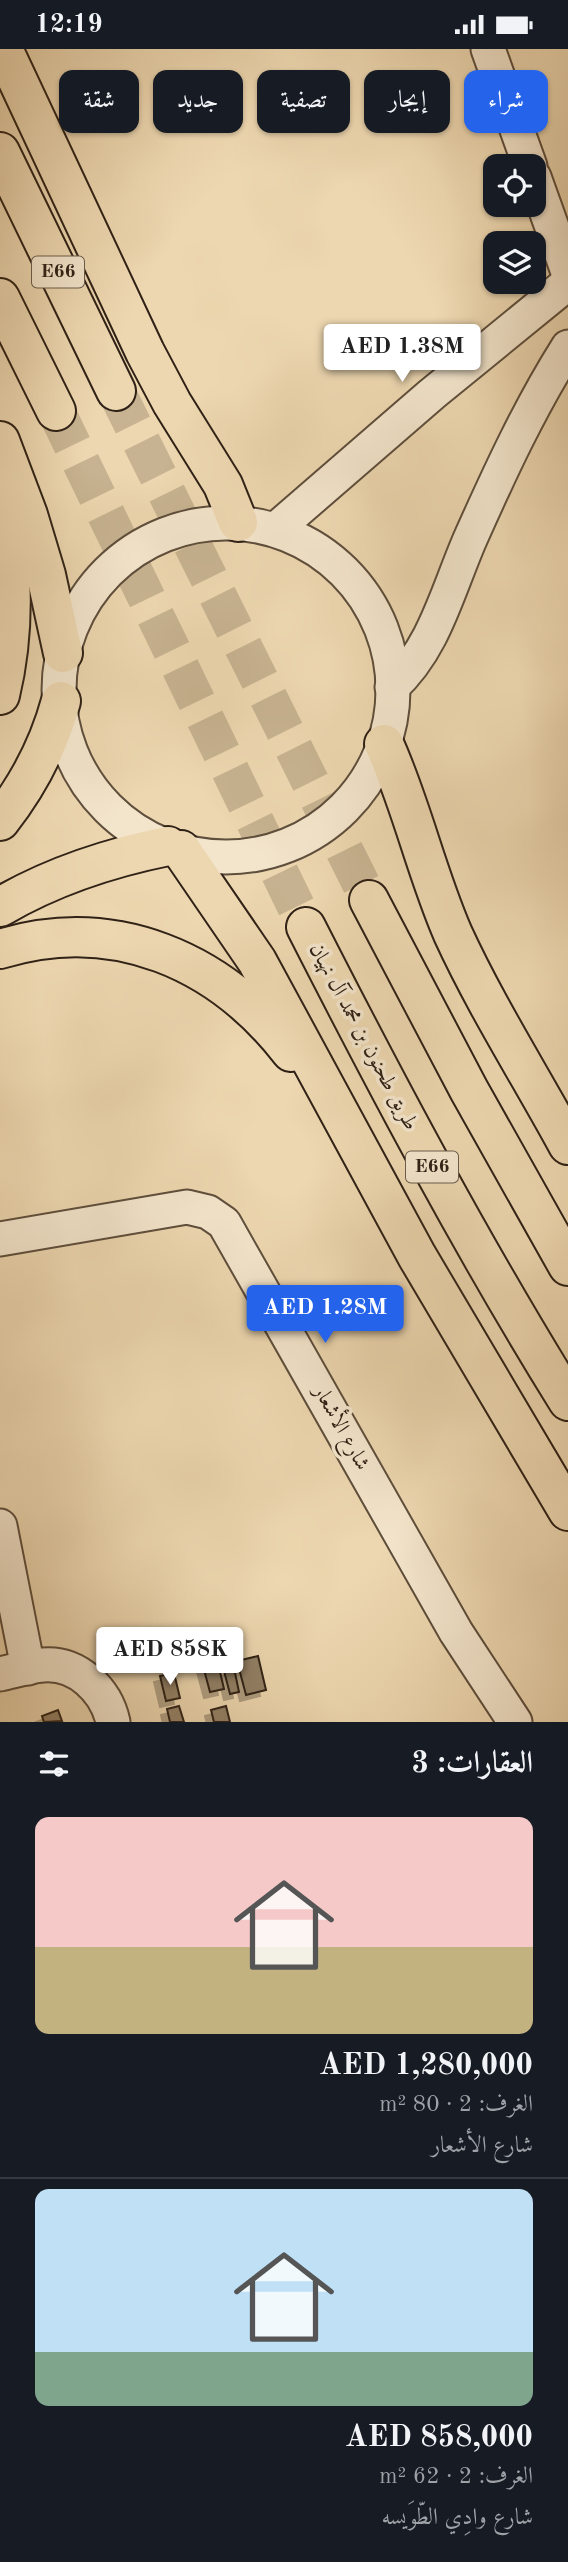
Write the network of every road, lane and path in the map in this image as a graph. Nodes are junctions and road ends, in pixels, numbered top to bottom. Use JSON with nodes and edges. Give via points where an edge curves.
{"nodes":[{"id":1,"x":3,"y":49,"type":"edge"},
{"id":2,"x":488,"y":49,"type":"edge"},
{"id":3,"x":0,"y":152,"type":"edge"},
{"id":4,"x":526,"y":154,"type":"edge"},
{"id":5,"x":546,"y":211,"type":"edge"},
{"id":6,"x":568,"y":272,"type":"edge"},
{"id":7,"x":568,"y":283,"type":"edge"},
{"id":8,"x":0,"y":298,"type":"edge"},
{"id":9,"x":568,"y":347,"type":"edge"},
{"id":10,"x":116,"y":391,"type":"tunnel mouth"},
{"id":11,"x":56,"y":411,"type":"tunnel mouth"},
{"id":12,"x":0,"y":440,"type":"edge"},
{"id":13,"x":0,"y":494,"type":"edge"},
{"id":14,"x":238,"y":522,"type":"junction"},
{"id":15,"x":275,"y":530,"type":"junction"},
{"id":16,"x":64,"y":653,"type":"junction"},
{"id":17,"x":392,"y":687,"type":"junction"},
{"id":18,"x":0,"y":695,"type":"edge"},
{"id":19,"x":61,"y":701,"type":"junction"},
{"id":20,"x":384,"y":744,"type":"junction"},
{"id":21,"x":0,"y":821,"type":"edge"},
{"id":22,"x":174,"y":848,"type":"junction"},
{"id":23,"x":369,"y":899,"type":"tunnel mouth"},
{"id":24,"x":0,"y":907,"type":"edge"},
{"id":25,"x":306,"y":927,"type":"tunnel mouth"},
{"id":26,"x":0,"y":949,"type":"edge"},
{"id":27,"x":342,"y":1120,"type":"junction"},
{"id":28,"x":568,"y":1145,"type":"edge"},
{"id":29,"x":0,"y":1239,"type":"edge"},
{"id":30,"x":568,"y":1266,"type":"edge"},
{"id":31,"x":568,"y":1401,"type":"edge"},
{"id":32,"x":568,"y":1511,"type":"edge"},
{"id":33,"x":0,"y":1525,"type":"edge"},
{"id":34,"x":14,"y":1671,"type":"edge"},
{"id":35,"x":113,"y":1722,"type":"edge"},
{"id":36,"x":515,"y":1722,"type":"edge"}],
"edges":[{"from":1,"to":14,"type":"main road","via":[[145,352],[223,485]]},
{"from":2,"to":4,"type":"street"},
{"from":3,"to":10,"type":"main road","number":"E66"},
{"from":5,"to":6,"type":"street"},
{"from":7,"to":15,"type":"street"},
{"from":8,"to":11,"type":"main road"},
{"from":9,"to":17,"type":"street","via":[[524,422],[433,629],[405,675]]},
{"from":12,"to":16,"type":"main road","via":[[28,515]]},
{"from":13,"to":18,"type":"main road","via":[[8,532],[12,609]]},
{"from":14,"to":15,"type":"street"},
{"from":14,"to":16,"type":"street","via":[[171,529],[122,557],[85,600]]},
{"from":15,"to":17,"type":"street","via":[[322,554],[359,590],[383,636]]},
{"from":16,"to":19,"type":"street"},
{"from":17,"to":20,"type":"street"},
{"from":19,"to":21,"type":"main road","via":[[43,754]]},
{"from":19,"to":22,"type":"street","via":[[73,753],[102,799],[143,834]]},
{"from":20,"to":22,"type":"street","via":[[343,813],[294,845],[238,857]]},
{"from":20,"to":28,"type":"main road","via":[[454,936]]},
{"from":22,"to":24,"type":"main road","via":[[75,870]]},
{"from":22,"to":27,"type":"main road","via":[[257,961]]},
{"from":23,"to":30,"type":"main road","via":[[468,1090]]},
{"from":25,"to":31,"type":"main road","name":"طريق طحنون بن محمد آل نهيان","number":"E66","via":[[430,1163]]},
{"from":26,"to":27,"type":"main road","via":[[44,939],[100,938],[184,961],[258,1014]]},
{"from":27,"to":32,"type":"main road"},
{"from":29,"to":36,"type":"street","name":"شارع الأشعار","via":[[187,1207],[208,1212],[224,1223],[456,1632]]},
{"from":33,"to":34,"type":"street"},
{"from":34,"to":35,"type":"street","via":[[44,1665],[81,1675],[100,1692]]}]}
